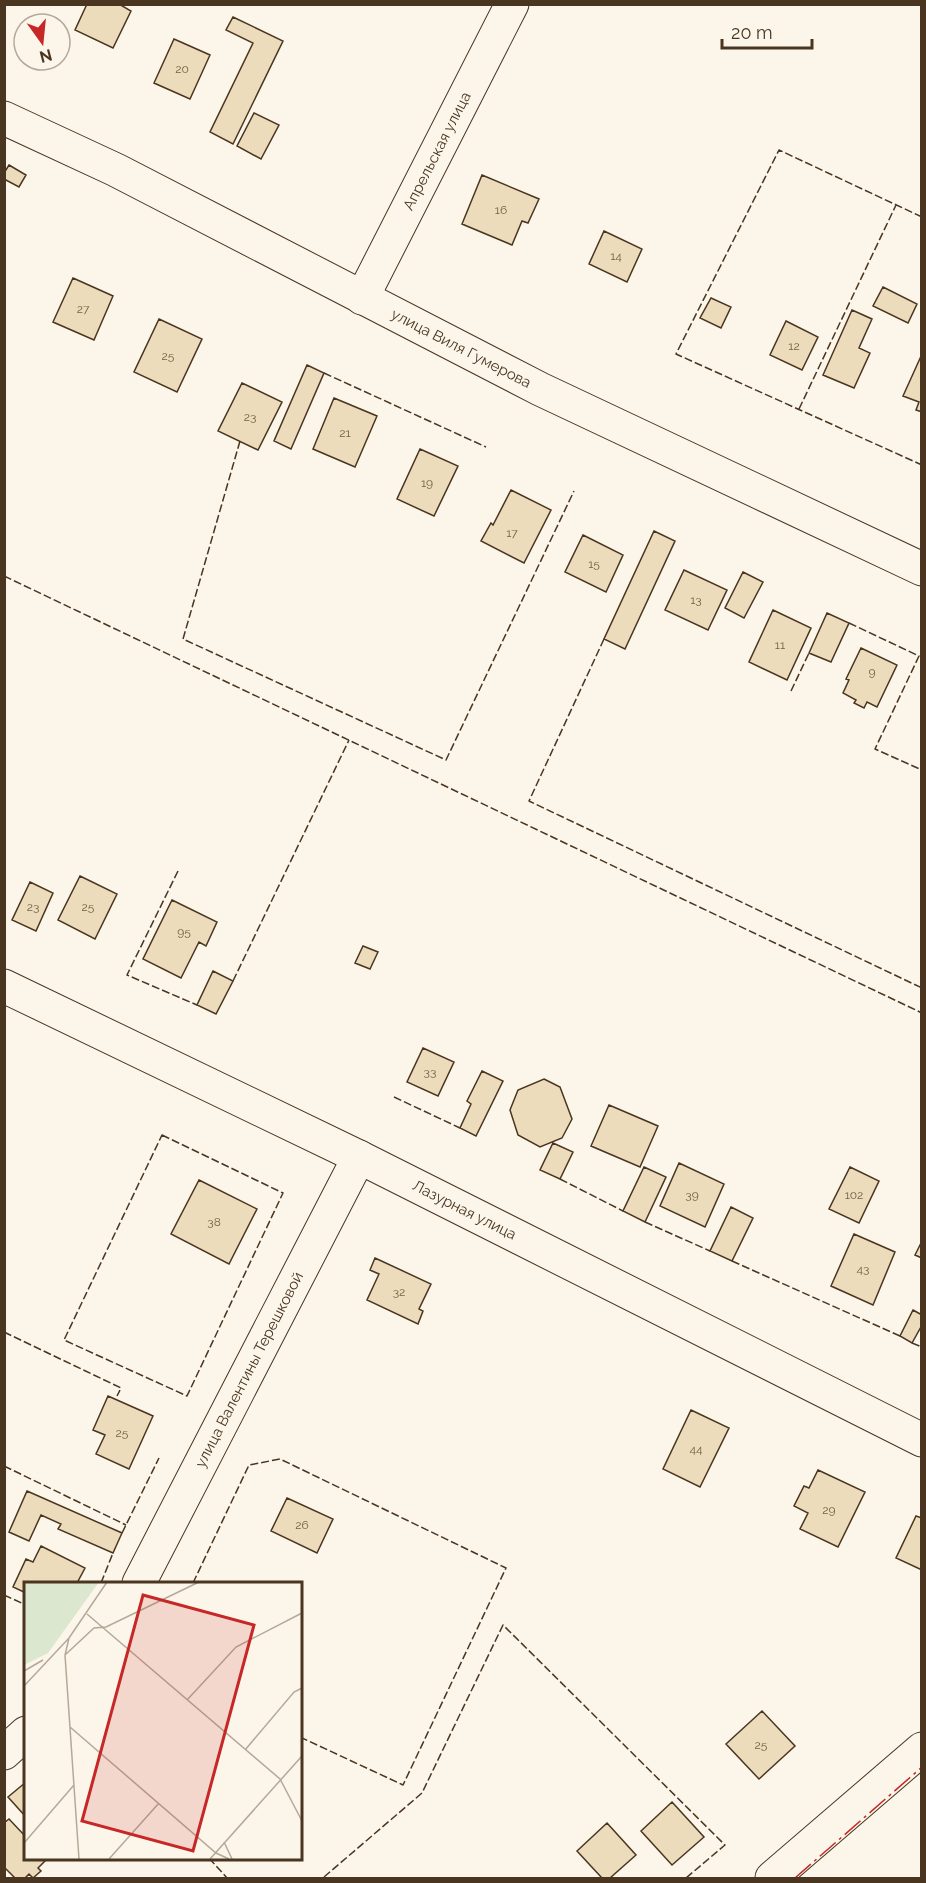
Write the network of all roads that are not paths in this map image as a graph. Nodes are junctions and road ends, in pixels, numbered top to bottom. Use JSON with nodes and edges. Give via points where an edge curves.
{"nodes":[{"id":1,"x":512,"y":4,"type":"edge"},
{"id":2,"x":4,"y":118,"type":"edge"},
{"id":3,"x":363,"y":298,"type":"junction"},
{"id":4,"x":921,"y":569,"type":"edge"},
{"id":5,"x":4,"y":986,"type":"edge"},
{"id":6,"x":359,"y":1157,"type":"junction"},
{"id":7,"x":921,"y":1440,"type":"edge"},
{"id":8,"x":140,"y":1582,"type":"edge"},
{"id":9,"x":24,"y":1735,"type":"edge"},
{"id":10,"x":921,"y":1749,"type":"edge"},
{"id":11,"x":4,"y":1753,"type":"edge"},
{"id":12,"x":772,"y":1878,"type":"edge"}],
"edges":[{"from":1,"to":3,"type":"street","name":"Апрельская улица"},
{"from":2,"to":3,"type":"street","name":"улица Виля Гумерова","via":[[116,170]]},
{"from":3,"to":4,"type":"street","name":"улица Виля Гумерова","via":[[540,389]]},
{"from":5,"to":6,"type":"street","name":"Лазурная улица"},
{"from":6,"to":7,"type":"street","name":"Лазурная улица"},
{"from":6,"to":8,"type":"street","name":"улица Валентины Терешковой"},
{"from":9,"to":11,"type":"street"},
{"from":10,"to":12,"type":"street"}]}
